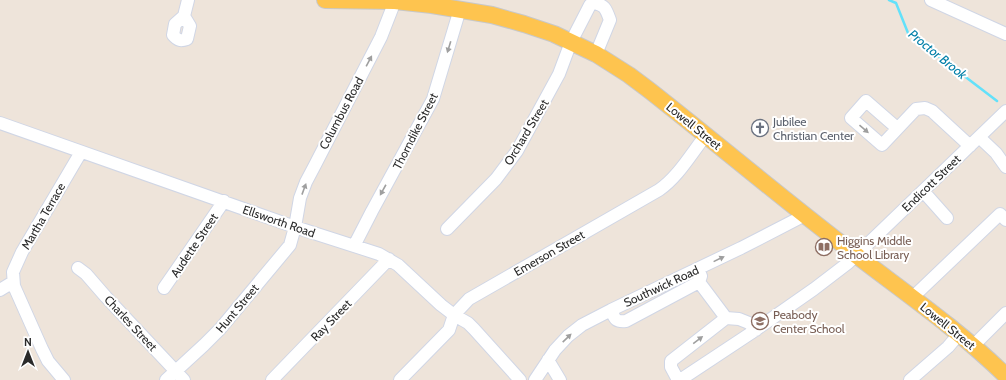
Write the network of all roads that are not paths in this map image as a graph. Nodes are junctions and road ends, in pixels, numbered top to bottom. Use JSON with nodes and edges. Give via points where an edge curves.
{"nodes":[{"id":1,"x":188,"y":0,"type":"edge"},
{"id":2,"x":325,"y":0,"type":"edge"},
{"id":3,"x":931,"y":0,"type":"edge"},
{"id":4,"x":395,"y":1,"type":"junction"},
{"id":5,"x":460,"y":9,"type":"junction"},
{"id":6,"x":184,"y":16,"type":"dead end"},
{"id":7,"x":1006,"y":34,"type":"edge"},
{"id":8,"x":571,"y":42,"type":"junction"},
{"id":9,"x":596,"y":54,"type":"junction"},
{"id":10,"x":1006,"y":111,"type":"edge"},
{"id":11,"x":0,"y":123,"type":"edge"},
{"id":12,"x":897,"y":128,"type":"dead end"},
{"id":13,"x":706,"y":135,"type":"junction"},
{"id":14,"x":978,"y":137,"type":"junction"},
{"id":15,"x":970,"y":146,"type":"junction"},
{"id":16,"x":81,"y":152,"type":"junction"},
{"id":17,"x":1006,"y":166,"type":"edge"},
{"id":18,"x":922,"y":191,"type":"junction"},
{"id":19,"x":224,"y":201,"type":"junction"},
{"id":20,"x":1004,"y":214,"type":"edge"},
{"id":21,"x":805,"y":215,"type":"junction"},
{"id":22,"x":947,"y":218,"type":"dead end"},
{"id":23,"x":295,"y":227,"type":"junction"},
{"id":24,"x":447,"y":229,"type":"dead end"},
{"id":25,"x":354,"y":246,"type":"junction"},
{"id":26,"x":856,"y":255,"type":"junction"},
{"id":27,"x":389,"y":259,"type":"junction"},
{"id":28,"x":78,"y":268,"type":"dead end"},
{"id":29,"x":698,"y":269,"type":"junction"},
{"id":30,"x":13,"y":282,"type":"junction"},
{"id":31,"x":699,"y":282,"type":"junction"},
{"id":32,"x":164,"y":288,"type":"dead end"},
{"id":33,"x":0,"y":290,"type":"edge"},
{"id":34,"x":913,"y":297,"type":"junction"},
{"id":35,"x":611,"y":310,"type":"junction"},
{"id":36,"x":1006,"y":313,"type":"edge"},
{"id":37,"x":454,"y":315,"type":"junction"},
{"id":38,"x":726,"y":318,"type":"junction"},
{"id":39,"x":756,"y":330,"type":"junction"},
{"id":40,"x":959,"y":334,"type":"junction"},
{"id":41,"x":973,"y":346,"type":"junction"},
{"id":42,"x":548,"y":360,"type":"junction"},
{"id":43,"x":180,"y":376,"type":"edge"},
{"id":44,"x":1006,"y":376,"type":"edge"},
{"id":45,"x":64,"y":380,"type":"edge"},
{"id":46,"x":166,"y":380,"type":"edge"},
{"id":47,"x":272,"y":380,"type":"edge"},
{"id":48,"x":400,"y":380,"type":"edge"},
{"id":49,"x":520,"y":380,"type":"edge"},
{"id":50,"x":535,"y":380,"type":"edge"},
{"id":51,"x":560,"y":380,"type":"edge"},
{"id":52,"x":679,"y":380,"type":"edge"},
{"id":53,"x":910,"y":380,"type":"edge"}],
"edges":[{"from":1,"to":6,"type":"street"},
{"from":2,"to":4,"type":"main road","name":"Lowell Street"},
{"from":3,"to":7,"type":"street"},
{"from":4,"to":5,"type":"main road","name":"Lowell Street"},
{"from":23,"to":4,"type":"street","name":"Columbus Road","one_way":true,"via":[[300,198],[306,182],[381,37]]},
{"from":5,"to":8,"type":"main road","name":"Lowell Street","via":[[524,24]]},
{"from":5,"to":25,"type":"street","name":"Thorndike Street","one_way":true,"via":[[433,99]]},
{"from":8,"to":9,"type":"main road","name":"Lowell Street"},
{"from":8,"to":9,"type":"street","name":"Orchard Street","via":[[590,5],[600,4],[610,20]]},
{"from":8,"to":24,"type":"street","name":"Orchard Street","via":[[559,74],[517,151],[496,179]]},
{"from":9,"to":13,"type":"main road","name":"Lowell Street","via":[[629,75]]},
{"from":10,"to":14,"type":"street","name":"Endicott Street"},
{"from":11,"to":16,"type":"street","name":"Ellsworth Road"},
{"from":12,"to":15,"type":"street","via":[[916,109],[925,108],[932,111]]},
{"from":13,"to":21,"type":"main road","name":"Lowell Street"},
{"from":13,"to":37,"type":"street","name":"Emerson Street","via":[[665,186],[470,298]]},
{"from":14,"to":15,"type":"street","name":"Endicott Street"},
{"from":14,"to":17,"type":"street"},
{"from":15,"to":18,"type":"street","name":"Endicott Street"},
{"from":16,"to":19,"type":"street","name":"Ellsworth Road"},
{"from":16,"to":30,"type":"street","name":"Martha Terrace","via":[[22,252],[13,272]]},
{"from":18,"to":22,"type":"street"},
{"from":18,"to":26,"type":"street","name":"Endicott Street"},
{"from":19,"to":23,"type":"street","name":"Ellsworth Road"},
{"from":19,"to":32,"type":"street","name":"Audette Street"},
{"from":20,"to":34,"type":"street"},
{"from":21,"to":26,"type":"main road","name":"Lowell Street"},
{"from":29,"to":21,"type":"street","name":"Southwick Road","one_way":true},
{"from":23,"to":25,"type":"street","name":"Ellsworth Road"},
{"from":23,"to":43,"type":"street","name":"Hunt Street","via":[[290,245]]},
{"from":25,"to":27,"type":"street","name":"Ellsworth Road"},
{"from":26,"to":34,"type":"main road","name":"Lowell Street"},
{"from":26,"to":39,"type":"street","name":"Endicott Street"},
{"from":27,"to":37,"type":"street","name":"Ellsworth Road"},
{"from":27,"to":47,"type":"street","name":"Ray Street"},
{"from":28,"to":43,"type":"street","name":"Charles Street"},
{"from":29,"to":31,"type":"street","via":[[701,276]]},
{"from":29,"to":35,"type":"street","name":"Southwick Road"},
{"from":30,"to":33,"type":"street"},
{"from":30,"to":45,"type":"street","via":[[48,361]]},
{"from":31,"to":35,"type":"street","via":[[626,321],[616,320]]},
{"from":31,"to":38,"type":"street"},
{"from":34,"to":40,"type":"main road","name":"Lowell Street"},
{"from":42,"to":35,"type":"street","name":"Southwick Road","one_way":true,"via":[[571,333]]},
{"from":36,"to":41,"type":"street"},
{"from":37,"to":48,"type":"street","name":"Emerson Street","via":[[449,330]]},
{"from":37,"to":49,"type":"street","name":"Ellsworth Road","via":[[468,323]]},
{"from":38,"to":39,"type":"street","via":[[739,319],[749,323]]},
{"from":52,"to":38,"type":"street","one_way":true,"via":[[671,367],[671,361]]},
{"from":39,"to":52,"type":"street","name":"Endicott Street"},
{"from":40,"to":41,"type":"main road","name":"Lowell Street"},
{"from":40,"to":53,"type":"street"},
{"from":41,"to":44,"type":"main road","name":"Lowell Street"},
{"from":42,"to":50,"type":"street","name":"Southwick Road"},
{"from":42,"to":51,"type":"street"},
{"from":43,"to":46,"type":"street","name":"Hunt Street"}]}
